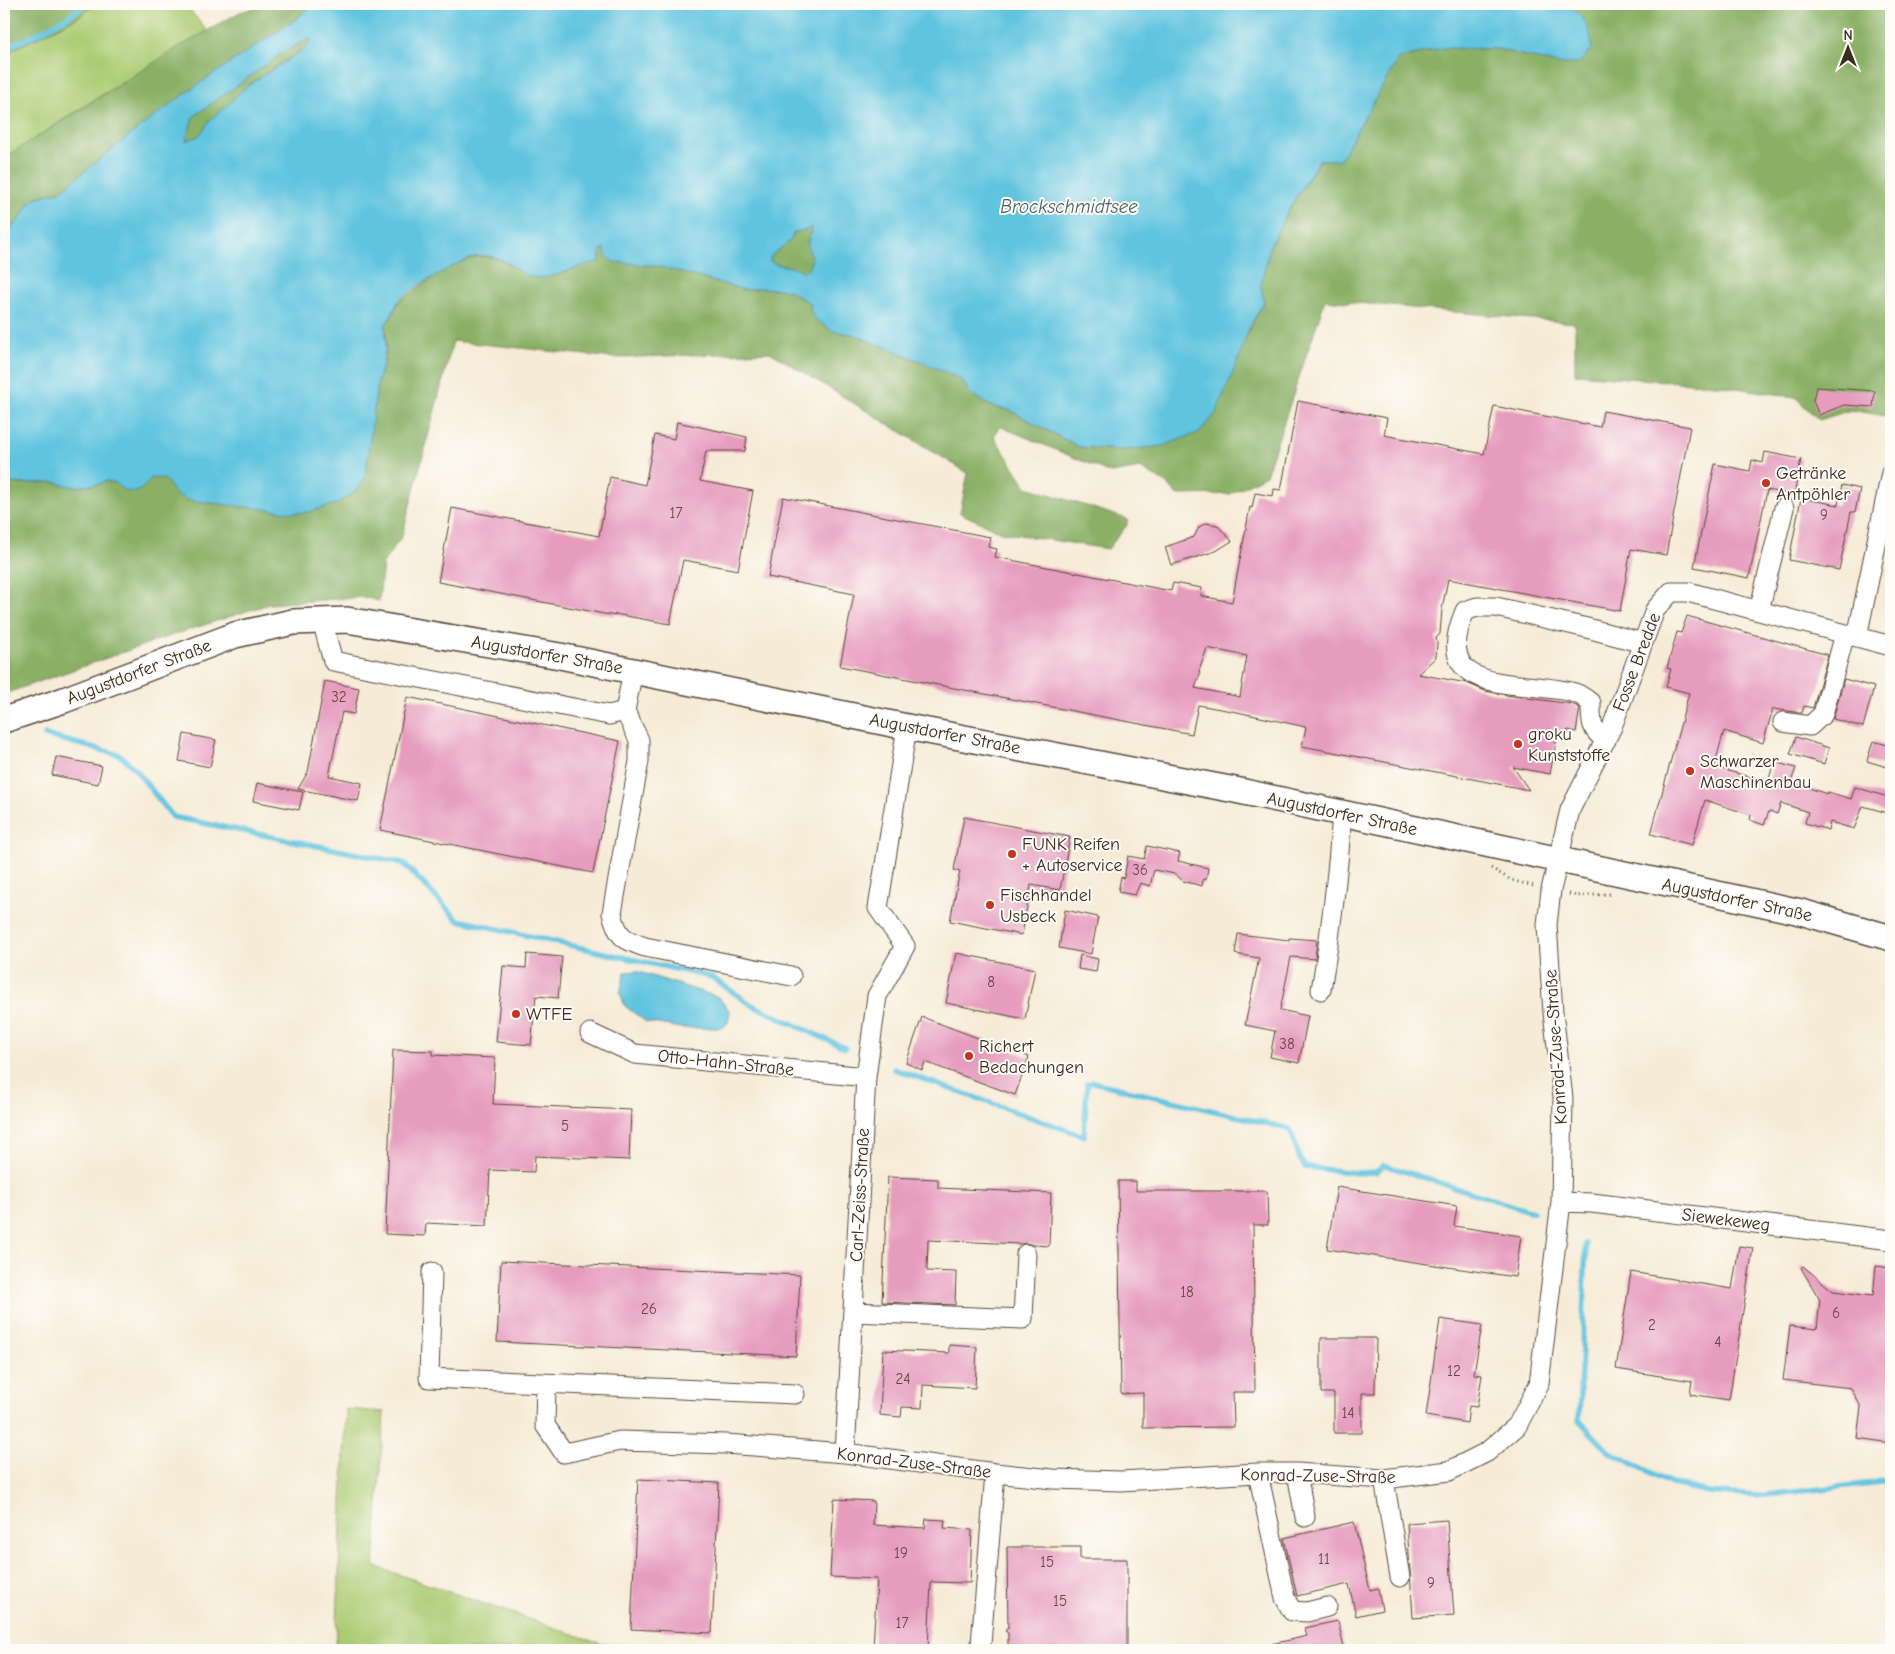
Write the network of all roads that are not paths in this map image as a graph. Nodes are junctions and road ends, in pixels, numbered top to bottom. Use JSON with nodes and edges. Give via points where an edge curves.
{"nodes":[{"id":1,"x":1891,"y":473,"type":"edge"},
{"id":2,"x":1784,"y":508,"type":"dead end"},
{"id":3,"x":1759,"y":611,"type":"junction"},
{"id":4,"x":322,"y":621,"type":"junction"},
{"id":5,"x":1851,"y":636,"type":"junction"},
{"id":6,"x":1643,"y":643,"type":"junction"},
{"id":7,"x":1891,"y":646,"type":"edge"},
{"id":8,"x":633,"y":671,"type":"junction"},
{"id":9,"x":625,"y":711,"type":"junction"},
{"id":10,"x":4,"y":720,"type":"edge"},
{"id":11,"x":1783,"y":722,"type":"dead end"},
{"id":12,"x":907,"y":727,"type":"junction"},
{"id":13,"x":1606,"y":740,"type":"junction"},
{"id":14,"x":1342,"y":814,"type":"junction"},
{"id":15,"x":1558,"y":861,"type":"junction"},
{"id":16,"x":1891,"y":938,"type":"edge"},
{"id":17,"x":791,"y":976,"type":"dead end"},
{"id":18,"x":1321,"y":990,"type":"dead end"},
{"id":19,"x":590,"y":1033,"type":"dead end"},
{"id":20,"x":866,"y":1078,"type":"junction"},
{"id":21,"x":1560,"y":1202,"type":"junction"},
{"id":22,"x":1891,"y":1240,"type":"edge"},
{"id":23,"x":1026,"y":1254,"type":"dead end"},
{"id":24,"x":432,"y":1272,"type":"dead end"},
{"id":25,"x":853,"y":1312,"type":"junction"},
{"id":26,"x":546,"y":1384,"type":"junction"},
{"id":27,"x":795,"y":1394,"type":"dead end"},
{"id":28,"x":845,"y":1453,"type":"junction"},
{"id":29,"x":995,"y":1473,"type":"junction"},
{"id":30,"x":1258,"y":1473,"type":"junction"},
{"id":31,"x":1297,"y":1473,"type":"junction"},
{"id":32,"x":1384,"y":1479,"type":"junction"},
{"id":33,"x":1305,"y":1517,"type":"dead end"},
{"id":34,"x":1400,"y":1576,"type":"dead end"},
{"id":35,"x":1327,"y":1607,"type":"dead end"},
{"id":36,"x":981,"y":1644,"type":"dead end"}],
"edges":[{"from":1,"to":5,"type":"street"},
{"from":2,"to":3,"type":"street"},
{"from":3,"to":5,"type":"street","name":"Fosse Bredde"},
{"from":3,"to":6,"type":"street","name":"Fosse Bredde","via":[[1688,592],[1670,592],[1655,610]]},
{"from":4,"to":8,"type":"main road","name":"Augustdorfer Straße","via":[[347,620]]},
{"from":4,"to":9,"type":"street","via":[[333,661],[609,715]]},
{"from":4,"to":10,"type":"main road","name":"Augustdorfer Straße","via":[[293,622],[234,635]]},
{"from":5,"to":7,"type":"street","name":"Fosse Bredde"},
{"from":5,"to":11,"type":"street","via":[[1823,714],[1810,726]]},
{"from":6,"to":13,"type":"street","name":"Fosse Bredde"},
{"from":6,"to":13,"type":"street","via":[[1477,606],[1465,611],[1458,628],[1456,646],[1461,665],[1470,674],[1498,682],[1576,693],[1591,702],[1593,727],[1597,735]]},
{"from":8,"to":9,"type":"street"},
{"from":8,"to":12,"type":"main road","name":"Augustdorfer Straße"},
{"from":9,"to":17,"type":"street","via":[[639,740],[639,760],[612,913],[617,932],[629,942],[645,947]]},
{"from":12,"to":14,"type":"main road","name":"Augustdorfer Straße","via":[[1235,790]]},
{"from":12,"to":20,"type":"street","name":"Carl-Zeiss-Straße","via":[[878,908],[905,946],[877,996]]},
{"from":13,"to":15,"type":"street","name":"Fosse Bredde","via":[[1570,810]]},
{"from":14,"to":15,"type":"main road","name":"Augustdorfer Straße"},
{"from":14,"to":18,"type":"street","via":[[1339,863]]},
{"from":15,"to":16,"type":"main road","name":"Augustdorfer Straße","via":[[1801,912]]},
{"from":15,"to":21,"type":"street","name":"Konrad-Zuse-Straße","via":[[1547,925],[1553,1012],[1564,1098]]},
{"from":19,"to":20,"type":"street","name":"Otto-Hahn-Straße","via":[[634,1054]]},
{"from":20,"to":25,"type":"street","name":"Carl-Zeiss-Straße"},
{"from":21,"to":22,"type":"street","name":"Siewekeweg","via":[[1592,1203]]},
{"from":21,"to":32,"type":"street","name":"Konrad-Zuse-Straße","via":[[1539,1384],[1517,1426],[1487,1452],[1449,1471]]},
{"from":23,"to":25,"type":"street","via":[[1024,1319]]},
{"from":24,"to":26,"type":"street","via":[[429,1378]]},
{"from":25,"to":28,"type":"street","name":"Carl-Zeiss-Straße"},
{"from":26,"to":27,"type":"street"},
{"from":26,"to":28,"type":"street","name":"Konrad-Zuse-Straße","via":[[545,1425],[564,1453],[620,1441],[726,1444]]},
{"from":28,"to":29,"type":"street","name":"Konrad-Zuse-Straße"},
{"from":29,"to":30,"type":"street","name":"Konrad-Zuse-Straße","via":[[1122,1482]]},
{"from":29,"to":36,"type":"street"},
{"from":30,"to":31,"type":"street","name":"Konrad-Zuse-Straße"},
{"from":30,"to":35,"type":"street","via":[[1288,1604],[1292,1611],[1307,1612]]},
{"from":31,"to":32,"type":"street","name":"Konrad-Zuse-Straße"},
{"from":31,"to":33,"type":"street"},
{"from":32,"to":34,"type":"street"}]}
